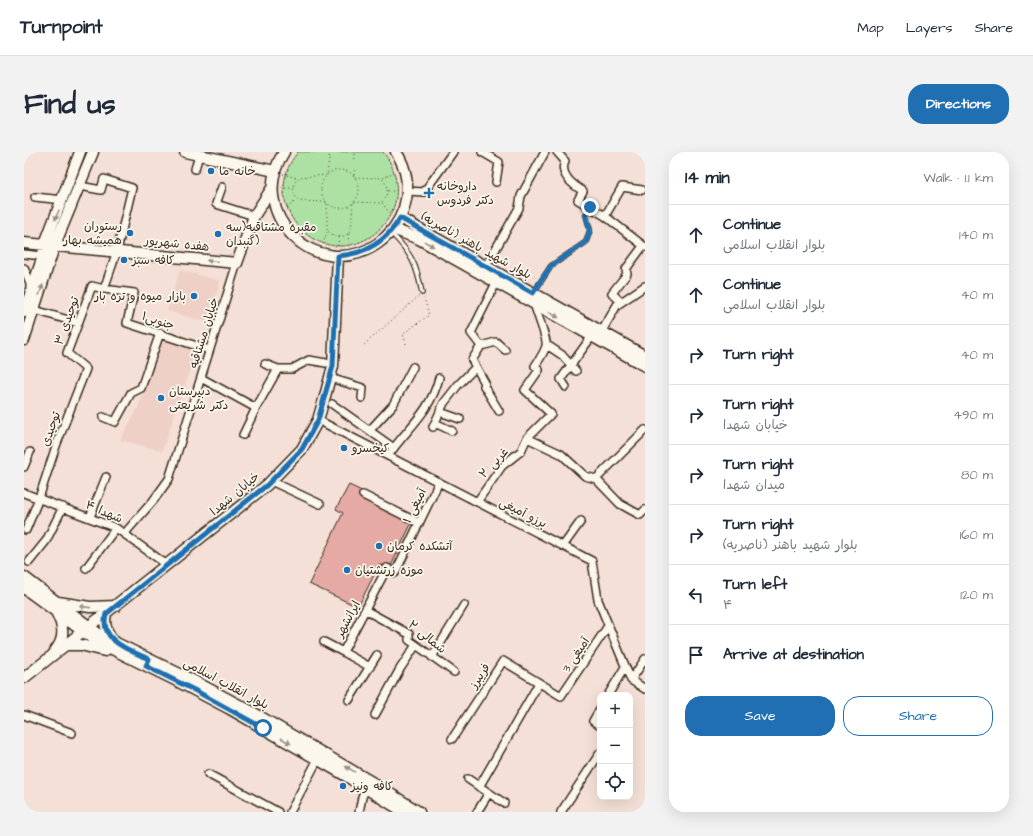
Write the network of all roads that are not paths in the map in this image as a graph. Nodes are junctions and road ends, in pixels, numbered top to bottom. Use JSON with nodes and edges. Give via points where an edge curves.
{"nodes":[{"id":1,"x":80,"y":152,"type":"edge"},
{"id":2,"x":93,"y":152,"type":"edge"},
{"id":3,"x":185,"y":152,"type":"edge"},
{"id":4,"x":284,"y":152,"type":"edge"},
{"id":5,"x":396,"y":152,"type":"edge"},
{"id":6,"x":453,"y":152,"type":"edge"},
{"id":7,"x":482,"y":152,"type":"edge"},
{"id":8,"x":544,"y":152,"type":"edge"},
{"id":9,"x":558,"y":152,"type":"edge"},
{"id":10,"x":199,"y":155,"type":"junction"},
{"id":11,"x":218,"y":155,"type":"edge"},
{"id":12,"x":195,"y":168,"type":"dead end"},
{"id":13,"x":275,"y":171,"type":"junction"},
{"id":14,"x":496,"y":182,"type":"dead end"},
{"id":15,"x":80,"y":186,"type":"junction"},
{"id":16,"x":222,"y":187,"type":"dead end"},
{"id":17,"x":272,"y":188,"type":"junction"},
{"id":18,"x":642,"y":190,"type":"dead end"},
{"id":19,"x":402,"y":191,"type":"junction"},
{"id":20,"x":35,"y":197,"type":"dead end"},
{"id":21,"x":63,"y":200,"type":"junction"},
{"id":22,"x":590,"y":207,"type":"junction"},
{"id":23,"x":254,"y":216,"type":"junction"},
{"id":24,"x":605,"y":216,"type":"junction"},
{"id":25,"x":394,"y":223,"type":"junction"},
{"id":26,"x":24,"y":243,"type":"edge"},
{"id":27,"x":644,"y":247,"type":"edge"},
{"id":28,"x":47,"y":250,"type":"junction"},
{"id":29,"x":338,"y":250,"type":"junction"},
{"id":30,"x":117,"y":251,"type":"junction"},
{"id":31,"x":24,"y":254,"type":"edge"},
{"id":32,"x":237,"y":263,"type":"junction"},
{"id":33,"x":486,"y":266,"type":"junction"},
{"id":34,"x":24,"y":268,"type":"edge"},
{"id":35,"x":496,"y":283,"type":"junction"},
{"id":36,"x":645,"y":286,"type":"edge"},
{"id":37,"x":104,"y":289,"type":"junction"},
{"id":38,"x":422,"y":293,"type":"road end"},
{"id":39,"x":30,"y":294,"type":"junction"},
{"id":40,"x":533,"y":298,"type":"junction"},
{"id":41,"x":621,"y":302,"type":"junction"},
{"id":42,"x":27,"y":310,"type":"edge"},
{"id":43,"x":78,"y":323,"type":"junction"},
{"id":44,"x":602,"y":331,"type":"junction"},
{"id":45,"x":160,"y":333,"type":"junction"},
{"id":46,"x":592,"y":336,"type":"junction"},
{"id":47,"x":24,"y":340,"type":"edge"},
{"id":48,"x":547,"y":345,"type":"junction"},
{"id":49,"x":480,"y":346,"type":"junction"},
{"id":50,"x":621,"y":347,"type":"junction"},
{"id":51,"x":209,"y":350,"type":"junction"},
{"id":52,"x":505,"y":350,"type":"dead end"},
{"id":53,"x":645,"y":356,"type":"edge"},
{"id":54,"x":326,"y":363,"type":"dead end"},
{"id":55,"x":265,"y":364,"type":"dead end"},
{"id":56,"x":645,"y":366,"type":"edge"},
{"id":57,"x":413,"y":367,"type":"dead end"},
{"id":58,"x":476,"y":367,"type":"junction"},
{"id":59,"x":574,"y":368,"type":"junction"},
{"id":60,"x":86,"y":369,"type":"joint"},
{"id":61,"x":278,"y":369,"type":"junction"},
{"id":62,"x":201,"y":378,"type":"junction"},
{"id":63,"x":330,"y":378,"type":"junction"},
{"id":64,"x":439,"y":378,"type":"dead end"},
{"id":65,"x":566,"y":387,"type":"dead end"},
{"id":66,"x":362,"y":398,"type":"dead end"},
{"id":67,"x":430,"y":400,"type":"junction"},
{"id":68,"x":444,"y":403,"type":"junction"},
{"id":69,"x":332,"y":404,"type":"dead end"},
{"id":70,"x":256,"y":408,"type":"junction"},
{"id":71,"x":499,"y":411,"type":"dead end"},
{"id":72,"x":440,"y":412,"type":"junction"},
{"id":73,"x":103,"y":417,"type":"dead end"},
{"id":74,"x":460,"y":419,"type":"dead end"},
{"id":75,"x":318,"y":420,"type":"junction"},
{"id":76,"x":370,"y":430,"type":"junction"},
{"id":77,"x":452,"y":431,"type":"dead end"},
{"id":78,"x":645,"y":431,"type":"edge"},
{"id":79,"x":243,"y":435,"type":"dead end"},
{"id":80,"x":527,"y":438,"type":"junction"},
{"id":81,"x":394,"y":448,"type":"junction"},
{"id":82,"x":30,"y":452,"type":"dead end"},
{"id":83,"x":388,"y":456,"type":"junction"},
{"id":84,"x":24,"y":467,"type":"edge"},
{"id":85,"x":106,"y":477,"type":"dead end"},
{"id":86,"x":596,"y":479,"type":"junction"},
{"id":87,"x":271,"y":481,"type":"junction"},
{"id":88,"x":439,"y":482,"type":"junction"},
{"id":89,"x":24,"y":493,"type":"edge"},
{"id":90,"x":363,"y":495,"type":"dead end"},
{"id":91,"x":39,"y":498,"type":"junction"},
{"id":92,"x":477,"y":502,"type":"junction"},
{"id":93,"x":320,"y":504,"type":"dead end"},
{"id":94,"x":63,"y":507,"type":"junction"},
{"id":95,"x":645,"y":510,"type":"edge"},
{"id":96,"x":90,"y":517,"type":"junction"},
{"id":97,"x":581,"y":521,"type":"dead end"},
{"id":98,"x":419,"y":523,"type":"junction"},
{"id":99,"x":116,"y":528,"type":"junction"},
{"id":100,"x":26,"y":530,"type":"dead end"},
{"id":101,"x":125,"y":533,"type":"junction"},
{"id":102,"x":563,"y":546,"type":"junction"},
{"id":103,"x":29,"y":562,"type":"dead end"},
{"id":104,"x":167,"y":565,"type":"junction"},
{"id":105,"x":86,"y":568,"type":"dead end"},
{"id":106,"x":387,"y":568,"type":"joint"},
{"id":107,"x":24,"y":577,"type":"edge"},
{"id":108,"x":24,"y":588,"type":"edge"},
{"id":109,"x":55,"y":602,"type":"junction"},
{"id":110,"x":464,"y":605,"type":"dead end"},
{"id":111,"x":116,"y":606,"type":"junction"},
{"id":112,"x":365,"y":610,"type":"junction"},
{"id":113,"x":58,"y":614,"type":"junction"},
{"id":114,"x":106,"y":614,"type":"junction"},
{"id":115,"x":608,"y":626,"type":"junction"},
{"id":116,"x":85,"y":630,"type":"junction"},
{"id":117,"x":324,"y":642,"type":"dead end"},
{"id":118,"x":66,"y":645,"type":"junction"},
{"id":119,"x":416,"y":645,"type":"junction"},
{"id":120,"x":121,"y":651,"type":"junction"},
{"id":121,"x":343,"y":652,"type":"junction"},
{"id":122,"x":377,"y":654,"type":"dead end"},
{"id":123,"x":432,"y":657,"type":"junction"},
{"id":124,"x":48,"y":659,"type":"junction"},
{"id":125,"x":645,"y":659,"type":"edge"},
{"id":126,"x":147,"y":663,"type":"junction"},
{"id":127,"x":370,"y":667,"type":"junction"},
{"id":128,"x":625,"y":667,"type":"junction"},
{"id":129,"x":454,"y":672,"type":"dead end"},
{"id":130,"x":24,"y":678,"type":"edge"},
{"id":131,"x":631,"y":680,"type":"junction"},
{"id":132,"x":539,"y":683,"type":"junction"},
{"id":133,"x":645,"y":689,"type":"edge"},
{"id":134,"x":610,"y":692,"type":"edge"},
{"id":135,"x":561,"y":696,"type":"joint"},
{"id":136,"x":349,"y":700,"type":"dead end"},
{"id":137,"x":597,"y":714,"type":"edge"},
{"id":138,"x":24,"y":715,"type":"edge"},
{"id":139,"x":375,"y":715,"type":"dead end"},
{"id":140,"x":597,"y":724,"type":"edge"},
{"id":141,"x":72,"y":733,"type":"dead end"},
{"id":142,"x":452,"y":738,"type":"dead end"},
{"id":143,"x":597,"y":758,"type":"edge"},
{"id":144,"x":318,"y":760,"type":"junction"},
{"id":145,"x":208,"y":774,"type":"dead end"},
{"id":146,"x":468,"y":779,"type":"dead end"},
{"id":147,"x":479,"y":787,"type":"junction"},
{"id":148,"x":366,"y":788,"type":"junction"},
{"id":149,"x":489,"y":793,"type":"junction"},
{"id":150,"x":504,"y":803,"type":"dead end"},
{"id":151,"x":278,"y":812,"type":"edge"},
{"id":152,"x":290,"y":812,"type":"edge"},
{"id":153,"x":359,"y":812,"type":"edge"},
{"id":154,"x":404,"y":812,"type":"edge"},
{"id":155,"x":419,"y":812,"type":"edge"},
{"id":156,"x":477,"y":812,"type":"edge"},
{"id":157,"x":561,"y":812,"type":"edge"}],
"edges":[{"from":1,"to":21,"type":"main road"},
{"from":2,"to":15,"type":"main road"},
{"from":3,"to":10,"type":"main road"},
{"from":4,"to":13,"type":"main road"},
{"from":5,"to":19,"type":"main road","via":[[404,167]]},
{"from":6,"to":19,"type":"street","via":[[424,192]]},
{"from":7,"to":14,"type":"street","via":[[499,162]]},
{"from":8,"to":33,"type":"street","via":[[521,196],[519,208]]},
{"from":9,"to":22,"type":"street","via":[[565,161],[563,167],[566,175],[582,192],[578,200]]},
{"from":10,"to":11,"type":"main road"},
{"from":10,"to":12,"type":"street"},
{"from":11,"to":13,"type":"main road"},
{"from":13,"to":17,"type":"main road"},
{"from":15,"to":28,"type":"main road"},
{"from":15,"to":30,"type":"street","via":[[101,190],[104,179],[132,188]]},
{"from":16,"to":23,"type":"street","via":[[216,204]]},
{"from":17,"to":23,"type":"main road"},
{"from":17,"to":29,"type":"main road","via":[[278,216],[292,236],[305,246]]},
{"from":18,"to":24,"type":"street","via":[[622,187]]},
{"from":19,"to":25,"type":"main road","via":[[405,205]]},
{"from":20,"to":21,"type":"street"},
{"from":21,"to":28,"type":"main road","one_way":true},
{"from":22,"to":24,"type":"street"},
{"from":22,"to":40,"type":"lane","via":[[586,215],[590,230],[586,242],[551,266]]},
{"from":23,"to":32,"type":"main road"},
{"from":24,"to":27,"type":"street"},
{"from":25,"to":29,"type":"main road","via":[[375,246]]},
{"from":25,"to":33,"type":"main road","name":"بلوار شهید باهنر (ناصریه)"},
{"from":25,"to":35,"type":"main road","name":"بلوار شهید باهنر (ناصریه)","one_way":true},
{"from":25,"to":38,"type":"lane","via":[[418,271]]},
{"from":26,"to":28,"type":"main road","name":"هفده شهریور"},
{"from":27,"to":41,"type":"street","via":[[626,269],[627,274],[612,293]]},
{"from":28,"to":30,"type":"main road","name":"هفده شهریور"},
{"from":28,"to":31,"type":"street"},
{"from":28,"to":39,"type":"main road"},
{"from":42,"to":28,"type":"main road","one_way":true},
{"from":29,"to":63,"type":"main road","name":"خیابان شهدا","via":[[333,366]]},
{"from":32,"to":30,"type":"main road","name":"هفده شهریور","one_way":true},
{"from":30,"to":37,"type":"street"},
{"from":32,"to":51,"type":"street","name":"خیابان مشتاقیه"},
{"from":33,"to":40,"type":"main road","name":"بلوار شهید باهنر (ناصریه)"},
{"from":34,"to":39,"type":"street","via":[[30,283]]},
{"from":35,"to":40,"type":"main road","name":"بلوار شهید باهنر (ناصریه)"},
{"from":35,"to":49,"type":"street","via":[[471,333]]},
{"from":36,"to":41,"type":"street"},
{"from":37,"to":43,"type":"street","name":"توحیدی ۳","via":[[92,286]]},
{"from":37,"to":45,"type":"street","name":"جنوبی۱","via":[[134,293],[127,323]]},
{"from":39,"to":42,"type":"main road"},
{"from":40,"to":44,"type":"main road","name":"بلوار شهید باهنر (ناصریه)"},
{"from":40,"to":46,"type":"main road","name":"بلوار شهید باهنر (ناصریه)","one_way":true},
{"from":40,"to":48,"type":"street"},
{"from":41,"to":44,"type":"street"},
{"from":42,"to":43,"type":"street"},
{"from":42,"to":47,"type":"main road"},
{"from":43,"to":60,"type":"street","name":"توحیدی ۳","via":[[67,353]]},
{"from":44,"to":50,"type":"main road","name":"بلوار شهید باهنر (ناصریه)"},
{"from":45,"to":51,"type":"street","name":"جنوبی۱"},
{"from":45,"to":73,"type":"street","via":[[141,388],[131,393],[115,422]]},
{"from":46,"to":50,"type":"main road","name":"بلوار شهید باهنر (ناصریه)"},
{"from":46,"to":59,"type":"street"},
{"from":48,"to":59,"type":"street"},
{"from":48,"to":80,"type":"street","name":"۲ غربی","via":[[536,366],[539,370],[525,390],[551,414]]},
{"from":49,"to":52,"type":"street","via":[[496,342]]},
{"from":49,"to":58,"type":"street","via":[[472,360]]},
{"from":50,"to":53,"type":"main road","name":"بلوار شهید باهنر (ناصریه)"},
{"from":50,"to":56,"type":"main road","name":"بلوار شهید باهنر (ناصریه)"},
{"from":51,"to":62,"type":"street","name":"خیابان مشتاقیه"},
{"from":54,"to":61,"type":"street","via":[[309,360],[292,369]]},
{"from":55,"to":61,"type":"street"},
{"from":57,"to":76,"type":"street","via":[[393,405]]},
{"from":58,"to":68,"type":"street"},
{"from":58,"to":71,"type":"street"},
{"from":59,"to":65,"type":"street","via":[[561,379]]},
{"from":60,"to":91,"type":"street","name":"توحیدی"},
{"from":61,"to":70,"type":"street"},
{"from":62,"to":70,"type":"street"},
{"from":62,"to":101,"type":"street","name":"خیابان مشتاقیه","via":[[169,479]]},
{"from":63,"to":66,"type":"street","via":[[363,388]]},
{"from":63,"to":75,"type":"main road","name":"خیابان شهدا"},
{"from":64,"to":67,"type":"street"},
{"from":67,"to":68,"type":"street"},
{"from":67,"to":81,"type":"street","via":[[422,415]]},
{"from":68,"to":72,"type":"street"},
{"from":69,"to":76,"type":"street"},
{"from":70,"to":79,"type":"street"},
{"from":72,"to":74,"type":"street"},
{"from":72,"to":77,"type":"street","via":[[434,425]]},
{"from":75,"to":83,"type":"street","name":"برزو آمیغی"},
{"from":75,"to":87,"type":"main road","name":"خیابان شهدا","via":[[302,449]]},
{"from":76,"to":81,"type":"street"},
{"from":78,"to":86,"type":"street"},
{"from":80,"to":86,"type":"street","via":[[561,454],[585,476]]},
{"from":80,"to":92,"type":"street","name":"۲ غربی","via":[[521,451],[502,466]]},
{"from":81,"to":83,"type":"street"},
{"from":82,"to":84,"type":"street"},
{"from":83,"to":88,"type":"street","name":"برزو آمیغی"},
{"from":85,"to":96,"type":"street"},
{"from":86,"to":95,"type":"street","via":[[620,504],[640,516]]},
{"from":87,"to":93,"type":"street"},
{"from":87,"to":104,"type":"main road","name":"خیابان شهدا"},
{"from":88,"to":92,"type":"street","name":"برزو آمیغی"},
{"from":88,"to":98,"type":"street","name":"آمیغی ۱"},
{"from":89,"to":91,"type":"street","name":"شهدا ۴"},
{"from":90,"to":98,"type":"street"},
{"from":91,"to":94,"type":"street","name":"شهدا ۴"},
{"from":91,"to":100,"type":"street","name":"توحیدی"},
{"from":92,"to":102,"type":"street","name":"برزو آمیغی"},
{"from":94,"to":96,"type":"street","name":"شهدا ۴"},
{"from":94,"to":103,"type":"street","via":[[46,541]]},
{"from":96,"to":99,"type":"street","name":"شهدا ۴"},
{"from":97,"to":102,"type":"street"},
{"from":98,"to":106,"type":"street","name":"آمیغی ۱","via":[[396,573]]},
{"from":99,"to":101,"type":"street","name":"شهدا ۴"},
{"from":99,"to":105,"type":"street"},
{"from":101,"to":104,"type":"street","name":"شهدا ۴"},
{"from":102,"to":115,"type":"street","name":"برزو آمیغی","via":[[592,560],[598,600]]},
{"from":104,"to":111,"type":"main road","name":"خیابان شهدا"},
{"from":106,"to":112,"type":"street","name":"ایرانشهر"},
{"from":107,"to":109,"type":"main road","name":"بلوار انقلاب اسلامی"},
{"from":108,"to":113,"type":"main road","name":"بلوار انقلاب اسلامی"},
{"from":111,"to":109,"type":"main road","one_way":true,"via":[[90,607]]},
{"from":109,"to":116,"type":"main road","name":"بلوار انقلاب اسلامی"},
{"from":110,"to":123,"type":"street"},
{"from":111,"to":114,"type":"main road","name":"خیابان شهدا"},
{"from":112,"to":119,"type":"street","name":"۲ شمالی","via":[[409,634],[409,640]]},
{"from":112,"to":121,"type":"street","name":"ایرانشهر"},
{"from":113,"to":116,"type":"main road","name":"بلوار انقلاب اسلامی"},
{"from":113,"to":124,"type":"main road","via":[[63,630],[62,640]]},
{"from":114,"to":116,"type":"main road","name":"خیابان شهدا"},
{"from":114,"to":120,"type":"main road","via":[[106,631]]},
{"from":115,"to":128,"type":"street","name":"برزو آمیغی"},
{"from":115,"to":135,"type":"street","name":"آمیغی 3"},
{"from":116,"to":118,"type":"main road","name":"خیابان شهدا"},
{"from":116,"to":120,"type":"main road","name":"بلوار انقلاب اسلامی"},
{"from":117,"to":121,"type":"street"},
{"from":118,"to":120,"type":"main road"},
{"from":118,"to":124,"type":"main road","name":"خیابان شهدا"},
{"from":119,"to":123,"type":"street","name":"۲ شمالی"},
{"from":119,"to":139,"type":"street"},
{"from":120,"to":126,"type":"main road","name":"بلوار انقلاب اسلامی"},
{"from":121,"to":127,"type":"street","name":"ایرانشهر"},
{"from":122,"to":127,"type":"street"},
{"from":123,"to":129,"type":"street","name":"۲ شمالی"},
{"from":124,"to":130,"type":"main road","name":"خیابان شهدا"},
{"from":125,"to":131,"type":"street"},
{"from":126,"to":144,"type":"main road","name":"بلوار انقلاب اسلامی","one_way":true},
{"from":155,"to":126,"type":"main road","name":"بلوار انقلاب اسلامی","one_way":true,"via":[[261,717],[192,680]]},
{"from":127,"to":136,"type":"street"},
{"from":128,"to":131,"type":"street","name":"برزو آمیغی"},
{"from":128,"to":134,"type":"street"},
{"from":131,"to":133,"type":"street"},
{"from":132,"to":135,"type":"street","name":"فریبرز"},
{"from":132,"to":142,"type":"street","name":"فریبرز","via":[[503,662]]},
{"from":132,"to":147,"type":"street"},
{"from":137,"to":140,"type":"street","via":[[593,721]]},
{"from":138,"to":141,"type":"street"},
{"from":143,"to":157,"type":"street"},
{"from":144,"to":148,"type":"main road","name":"بلوار انقلاب اسلامی"},
{"from":144,"to":152,"type":"street"},
{"from":145,"to":151,"type":"street"},
{"from":146,"to":147,"type":"street"},
{"from":147,"to":149,"type":"street"},
{"from":148,"to":153,"type":"street"},
{"from":148,"to":154,"type":"main road","name":"بلوار انقلاب اسلامی"},
{"from":149,"to":150,"type":"street"},
{"from":149,"to":156,"type":"street"}]}
